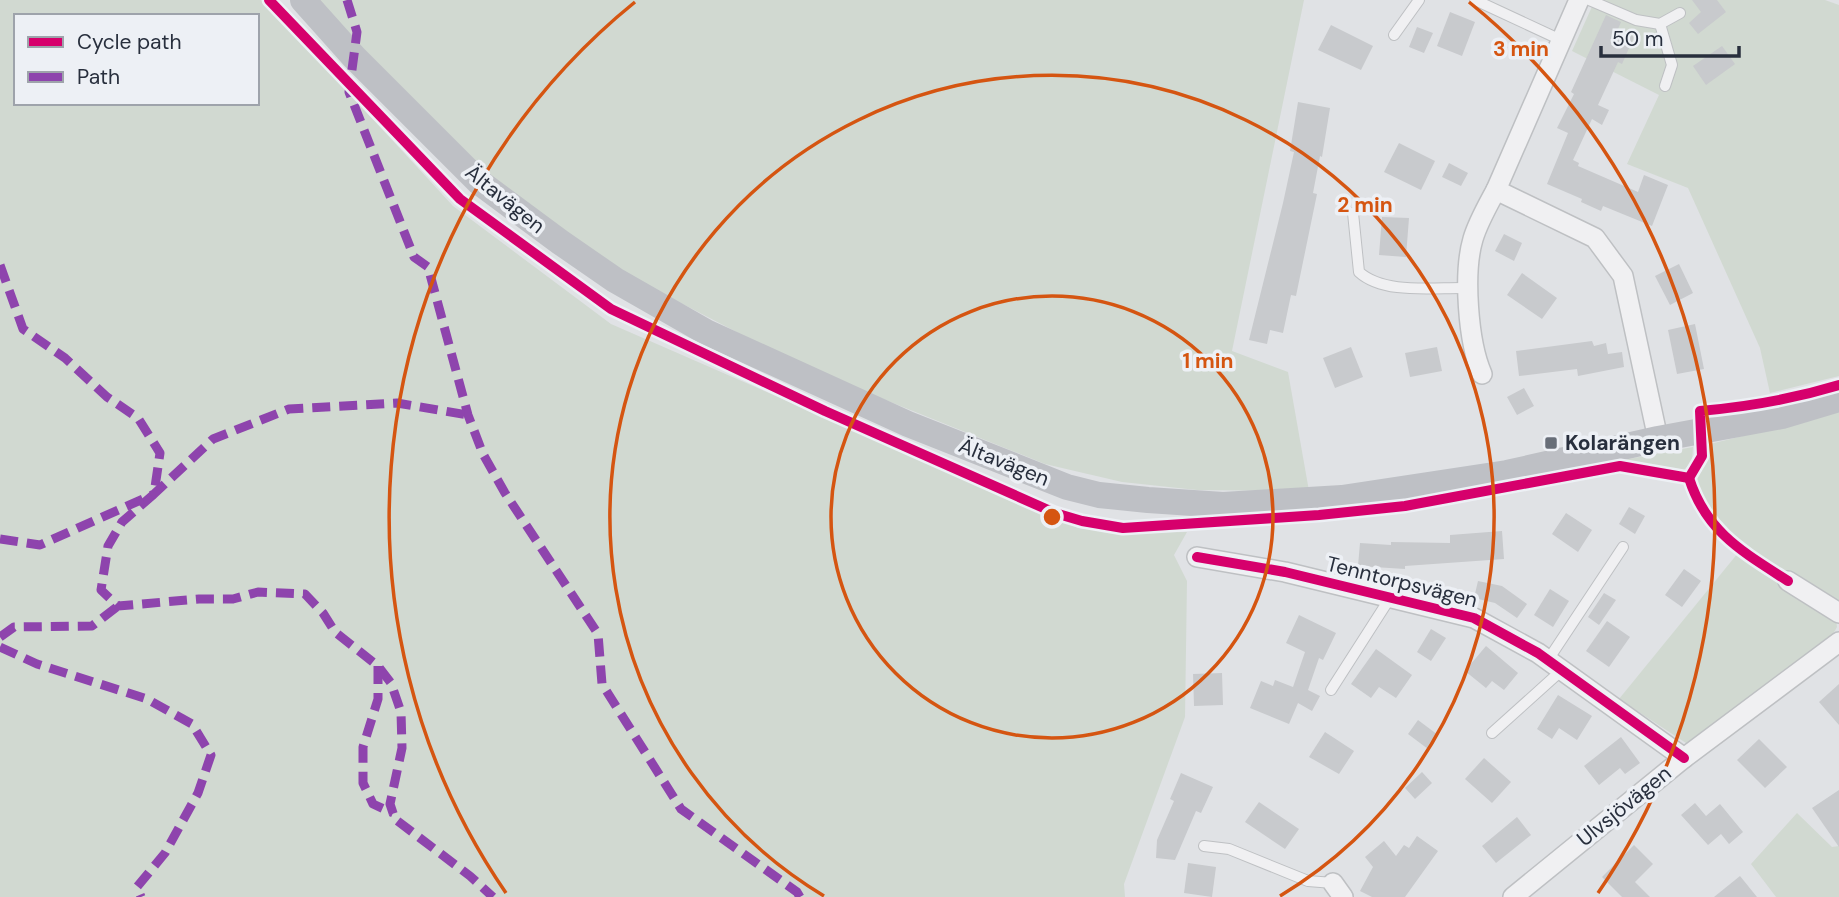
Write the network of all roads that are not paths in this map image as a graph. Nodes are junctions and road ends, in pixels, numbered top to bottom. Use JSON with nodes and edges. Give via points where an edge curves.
{"nodes":[{"id":1,"x":303,"y":0,"type":"edge"},
{"id":2,"x":1419,"y":0,"type":"edge"},
{"id":3,"x":1475,"y":0,"type":"edge"},
{"id":4,"x":1579,"y":0,"type":"edge"},
{"id":5,"x":1589,"y":0,"type":"edge"},
{"id":6,"x":1680,"y":13,"type":"dead end"},
{"id":7,"x":1660,"y":24,"type":"junction"},
{"id":8,"x":1394,"y":35,"type":"dead end"},
{"id":9,"x":1561,"y":40,"type":"junction"},
{"id":10,"x":1665,"y":86,"type":"dead end"},
{"id":11,"x":1496,"y":190,"type":"junction"},
{"id":12,"x":1353,"y":213,"type":"dead end"},
{"id":13,"x":1468,"y":288,"type":"junction"},
{"id":14,"x":1482,"y":374,"type":"dead end"},
{"id":15,"x":1839,"y":399,"type":"edge"},
{"id":16,"x":1658,"y":439,"type":"junction"},
{"id":17,"x":1623,"y":547,"type":"dead end"},
{"id":18,"x":1197,"y":557,"type":"dead end"},
{"id":19,"x":1788,"y":580,"type":"dead end"},
{"id":20,"x":1390,"y":598,"type":"junction"},
{"id":21,"x":1839,"y":613,"type":"edge"},
{"id":22,"x":1839,"y":642,"type":"edge"},
{"id":23,"x":1555,"y":665,"type":"junction"},
{"id":24,"x":1331,"y":690,"type":"dead end"},
{"id":25,"x":1492,"y":733,"type":"dead end"},
{"id":26,"x":1684,"y":758,"type":"junction"},
{"id":27,"x":1203,"y":846,"type":"dead end"},
{"id":28,"x":1338,"y":890,"type":"edge"},
{"id":29,"x":1513,"y":897,"type":"edge"}],
"edges":[{"from":1,"to":16,"type":"main road","name":"Ältavägen","via":[[479,181],[615,279],[706,332],[908,424],[1067,487],[1099,495],[1223,505],[1342,498],[1507,473]]},
{"from":2,"to":8,"type":"lane"},
{"from":3,"to":9,"type":"lane"},
{"from":4,"to":9,"type":"street"},
{"from":5,"to":7,"type":"lane","via":[[1636,20]]},
{"from":6,"to":7,"type":"lane"},
{"from":7,"to":10,"type":"lane","via":[[1672,65]]},
{"from":9,"to":11,"type":"street"},
{"from":11,"to":13,"type":"street","via":[[1473,240]]},
{"from":11,"to":16,"type":"street","via":[[1595,238],[1623,276]]},
{"from":12,"to":13,"type":"lane","via":[[1359,272],[1369,281],[1390,286]]},
{"from":13,"to":14,"type":"street","via":[[1474,355]]},
{"from":15,"to":16,"type":"main road","name":"Ältavägen","via":[[1782,416]]},
{"from":17,"to":23,"type":"lane"},
{"from":18,"to":20,"type":"street","name":"Tenntorpsvägen","via":[[1285,572]]},
{"from":19,"to":21,"type":"street"},
{"from":20,"to":23,"type":"street","name":"Tenntorpsvägen","via":[[1474,618]]},
{"from":20,"to":24,"type":"lane","name":"Tenntorpsvägen"},
{"from":22,"to":26,"type":"street","name":"Ulvsjövägen"},
{"from":23,"to":25,"type":"lane"},
{"from":23,"to":26,"type":"street","name":"Tenntorpsvägen"},
{"from":26,"to":29,"type":"street","name":"Ulvsjövägen"},
{"from":27,"to":28,"type":"lane","via":[[1229,849]]}]}
